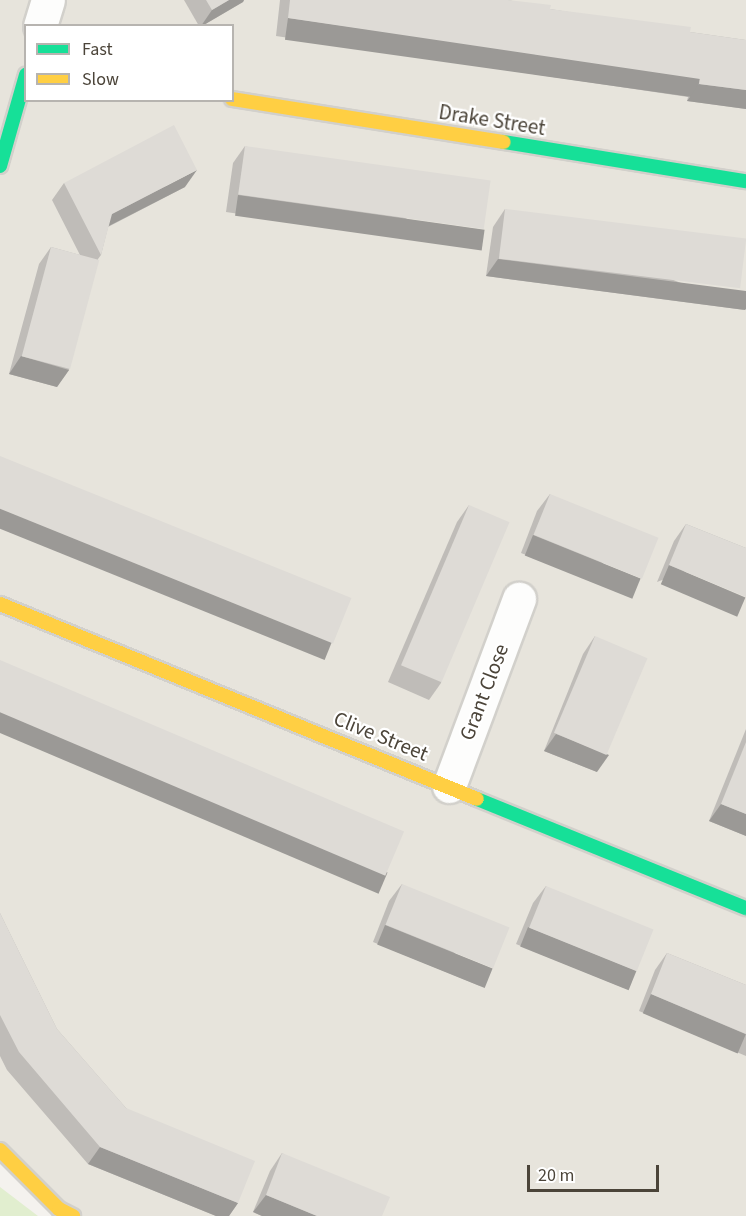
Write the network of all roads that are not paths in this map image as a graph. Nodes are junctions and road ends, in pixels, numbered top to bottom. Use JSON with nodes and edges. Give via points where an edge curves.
{"nodes":[{"id":1,"x":48,"y":0,"type":"edge"},
{"id":2,"x":41,"y":24,"type":"edge"},
{"id":3,"x":24,"y":82,"type":"edge"},
{"id":4,"x":234,"y":99,"type":"edge"},
{"id":5,"x":0,"y":166,"type":"edge"},
{"id":6,"x":746,"y":181,"type":"edge"},
{"id":7,"x":519,"y":598,"type":"dead end"},
{"id":8,"x":0,"y":604,"type":"edge"},
{"id":9,"x":449,"y":786,"type":"junction"},
{"id":10,"x":746,"y":908,"type":"edge"},
{"id":11,"x":0,"y":1150,"type":"edge"},
{"id":12,"x":73,"y":1216,"type":"edge"}],
"edges":[{"from":1,"to":2,"type":"street"},
{"from":3,"to":5,"type":"street"},
{"from":4,"to":6,"type":"street","name":"Drake Street"},
{"from":7,"to":9,"type":"street","name":"Grant Close"},
{"from":8,"to":9,"type":"street","name":"Clive Street"},
{"from":9,"to":10,"type":"street","name":"Clive Street"},
{"from":11,"to":12,"type":"street","via":[[59,1209]]}]}
